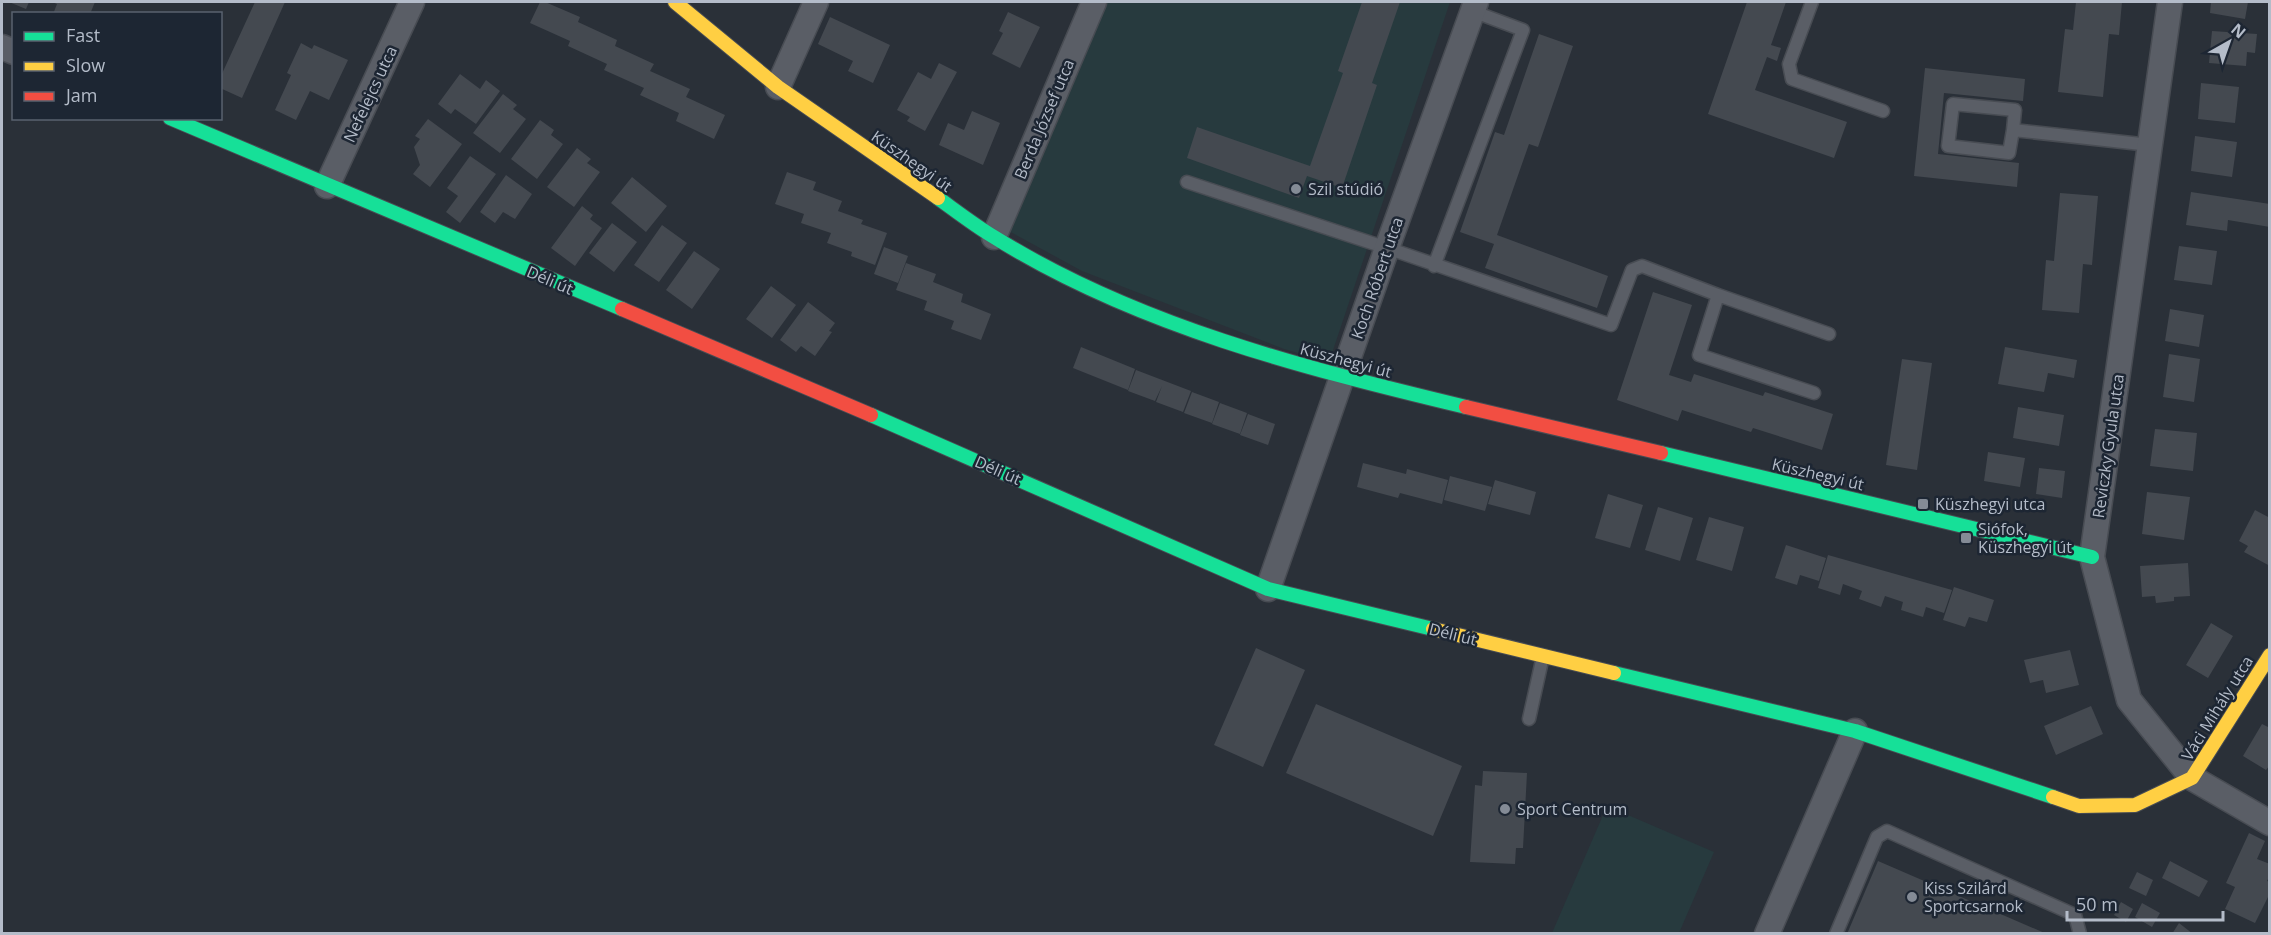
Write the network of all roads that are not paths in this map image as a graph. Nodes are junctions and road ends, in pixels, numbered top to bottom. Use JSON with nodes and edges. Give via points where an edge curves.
{"nodes":[{"id":1,"x":412,"y":2,"type":"edge"},
{"id":2,"x":675,"y":2,"type":"edge"},
{"id":3,"x":816,"y":2,"type":"edge"},
{"id":4,"x":1094,"y":2,"type":"edge"},
{"id":5,"x":1812,"y":2,"type":"edge"},
{"id":6,"x":2170,"y":2,"type":"edge"},
{"id":7,"x":1474,"y":6,"type":"edge"},
{"id":8,"x":778,"y":87,"type":"junction"},
{"id":9,"x":1883,"y":111,"type":"dead end"},
{"id":10,"x":175,"y":120,"type":"edge"},
{"id":11,"x":2013,"y":130,"type":"junction"},
{"id":12,"x":2150,"y":145,"type":"junction"},
{"id":13,"x":1187,"y":182,"type":"dead end"},
{"id":14,"x":327,"y":186,"type":"junction"},
{"id":15,"x":994,"y":237,"type":"junction"},
{"id":16,"x":1387,"y":248,"type":"junction"},
{"id":17,"x":1434,"y":266,"type":"junction"},
{"id":18,"x":1718,"y":295,"type":"junction"},
{"id":19,"x":1829,"y":334,"type":"dead end"},
{"id":20,"x":1342,"y":377,"type":"junction"},
{"id":21,"x":1814,"y":393,"type":"dead end"},
{"id":22,"x":2092,"y":557,"type":"junction"},
{"id":23,"x":1268,"y":589,"type":"junction"},
{"id":24,"x":1543,"y":655,"type":"junction"},
{"id":25,"x":2270,"y":655,"type":"edge"},
{"id":26,"x":1529,"y":719,"type":"dead end"},
{"id":27,"x":1855,"y":731,"type":"junction"},
{"id":28,"x":2192,"y":778,"type":"junction"},
{"id":29,"x":2270,"y":823,"type":"edge"},
{"id":30,"x":1767,"y":933,"type":"edge"},
{"id":31,"x":1836,"y":933,"type":"edge"},
{"id":32,"x":2080,"y":933,"type":"edge"}],
"edges":[{"from":1,"to":14,"type":"street","name":"Nefelejcs utca"},
{"from":2,"to":8,"type":"street","name":"Küszhegyi út"},
{"from":3,"to":8,"type":"street"},
{"from":4,"to":15,"type":"street","name":"Berda József utca"},
{"from":5,"to":9,"type":"lane","via":[[1790,64],[1792,79]]},
{"from":6,"to":12,"type":"street","name":"Reviczky Gyula utca"},
{"from":7,"to":16,"type":"street","name":"Koch Róbert utca"},
{"from":7,"to":17,"type":"lane","via":[[1523,30]]},
{"from":8,"to":15,"type":"street","name":"Küszhegyi út"},
{"from":10,"to":14,"type":"street","name":"Déli út"},
{"from":11,"to":11,"type":"lane","via":[[2015,110],[1953,104],[1948,146],[2009,153]]},
{"from":11,"to":12,"type":"lane"},
{"from":12,"to":22,"type":"street","name":"Reviczky Gyula utca"},
{"from":13,"to":16,"type":"lane"},
{"from":14,"to":23,"type":"street","name":"Déli út","via":[[921,436]]},
{"from":15,"to":20,"type":"street","name":"Küszhegyi út","via":[[1081,284],[1166,320]]},
{"from":16,"to":17,"type":"lane"},
{"from":16,"to":20,"type":"street","name":"Koch Róbert utca"},
{"from":17,"to":18,"type":"lane","via":[[1611,326],[1632,270],[1642,266]]},
{"from":18,"to":19,"type":"lane"},
{"from":18,"to":21,"type":"lane","via":[[1699,355]]},
{"from":20,"to":22,"type":"street","name":"Küszhegyi út"},
{"from":20,"to":23,"type":"street","name":"Koch Róbert utca"},
{"from":22,"to":28,"type":"street","name":"Reviczky Gyula utca","via":[[2129,700]]},
{"from":23,"to":24,"type":"street","name":"Déli út"},
{"from":24,"to":26,"type":"lane"},
{"from":24,"to":27,"type":"street","name":"Déli út"},
{"from":25,"to":28,"type":"street","name":"Váci Mihály utca"},
{"from":27,"to":28,"type":"street","name":"Déli út","via":[[2079,806],[2135,805]]},
{"from":27,"to":30,"type":"street"},
{"from":28,"to":29,"type":"street","name":"Reviczky Gyula utca"},
{"from":31,"to":32,"type":"lane","via":[[1877,837],[1887,831],[2075,915]]}]}
